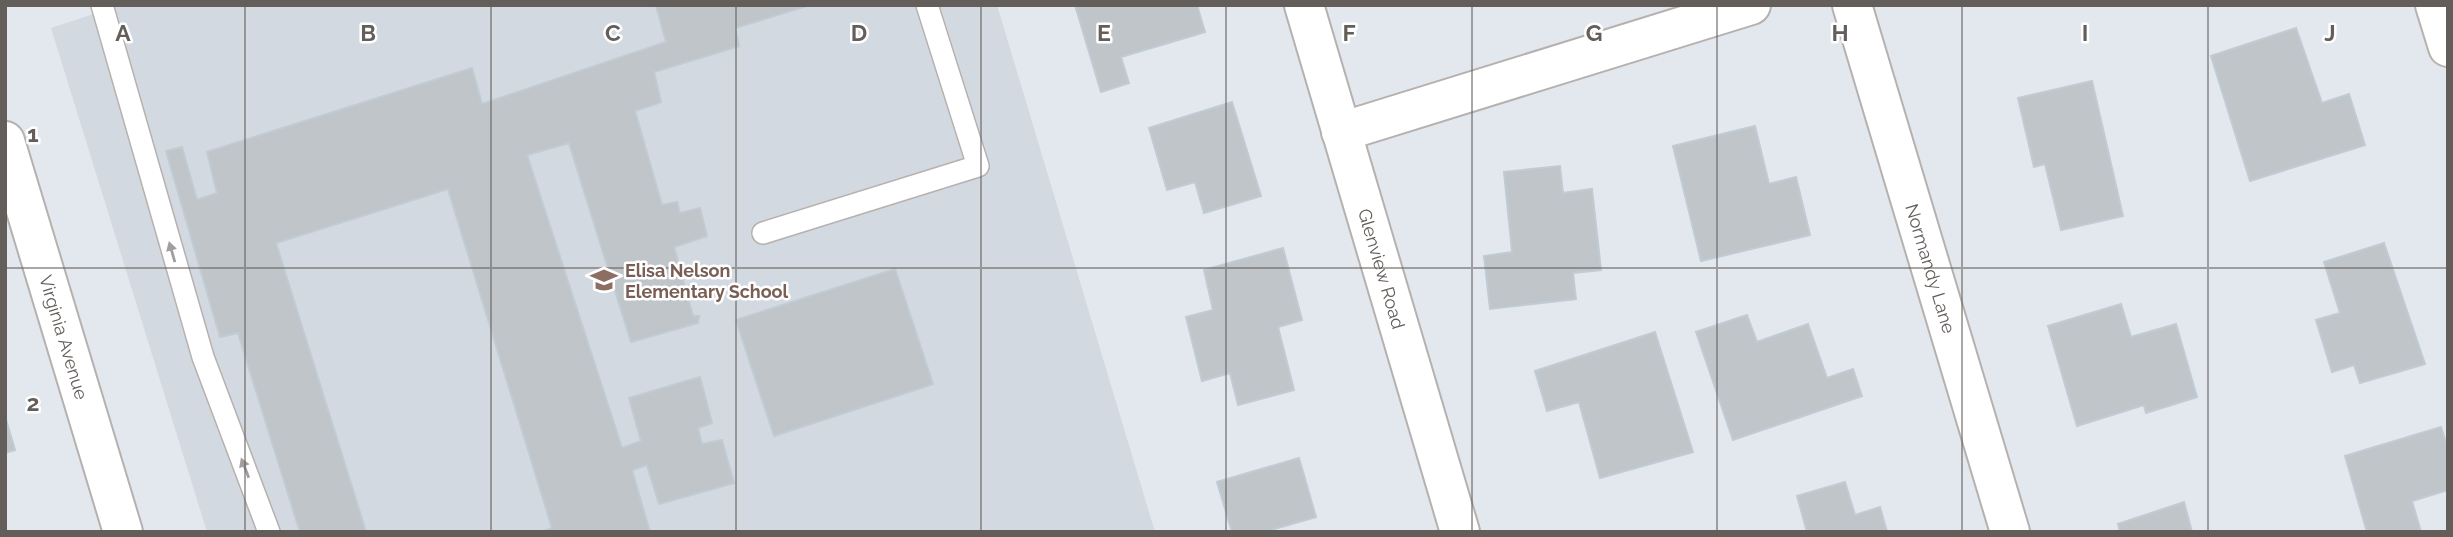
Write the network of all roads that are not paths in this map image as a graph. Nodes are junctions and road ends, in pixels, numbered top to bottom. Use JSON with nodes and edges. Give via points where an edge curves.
{"nodes":[{"id":1,"x":102,"y":5,"type":"edge"},
{"id":2,"x":927,"y":5,"type":"edge"},
{"id":3,"x":1304,"y":5,"type":"edge"},
{"id":4,"x":1752,"y":5,"type":"edge"},
{"id":5,"x":1852,"y":5,"type":"edge"},
{"id":6,"x":2435,"y":5,"type":"edge"},
{"id":7,"x":2448,"y":47,"type":"edge"},
{"id":8,"x":1341,"y":132,"type":"junction"},
{"id":9,"x":5,"y":141,"type":"edge"},
{"id":10,"x":763,"y":233,"type":"dead end"},
{"id":11,"x":123,"y":532,"type":"edge"},
{"id":12,"x":269,"y":532,"type":"edge"},
{"id":13,"x":1460,"y":532,"type":"edge"},
{"id":14,"x":2010,"y":532,"type":"edge"}],
"edges":[{"from":12,"to":1,"type":"lane","one_way":true,"via":[[203,357]]},
{"from":2,"to":10,"type":"lane","via":[[978,166]]},
{"from":3,"to":8,"type":"street","name":"Glenview Road"},
{"from":4,"to":8,"type":"street"},
{"from":5,"to":14,"type":"street","name":"Normandy Lane"},
{"from":6,"to":7,"type":"street"},
{"from":8,"to":13,"type":"street","name":"Glenview Road"},
{"from":9,"to":11,"type":"street","name":"Virginia Avenue"}]}
